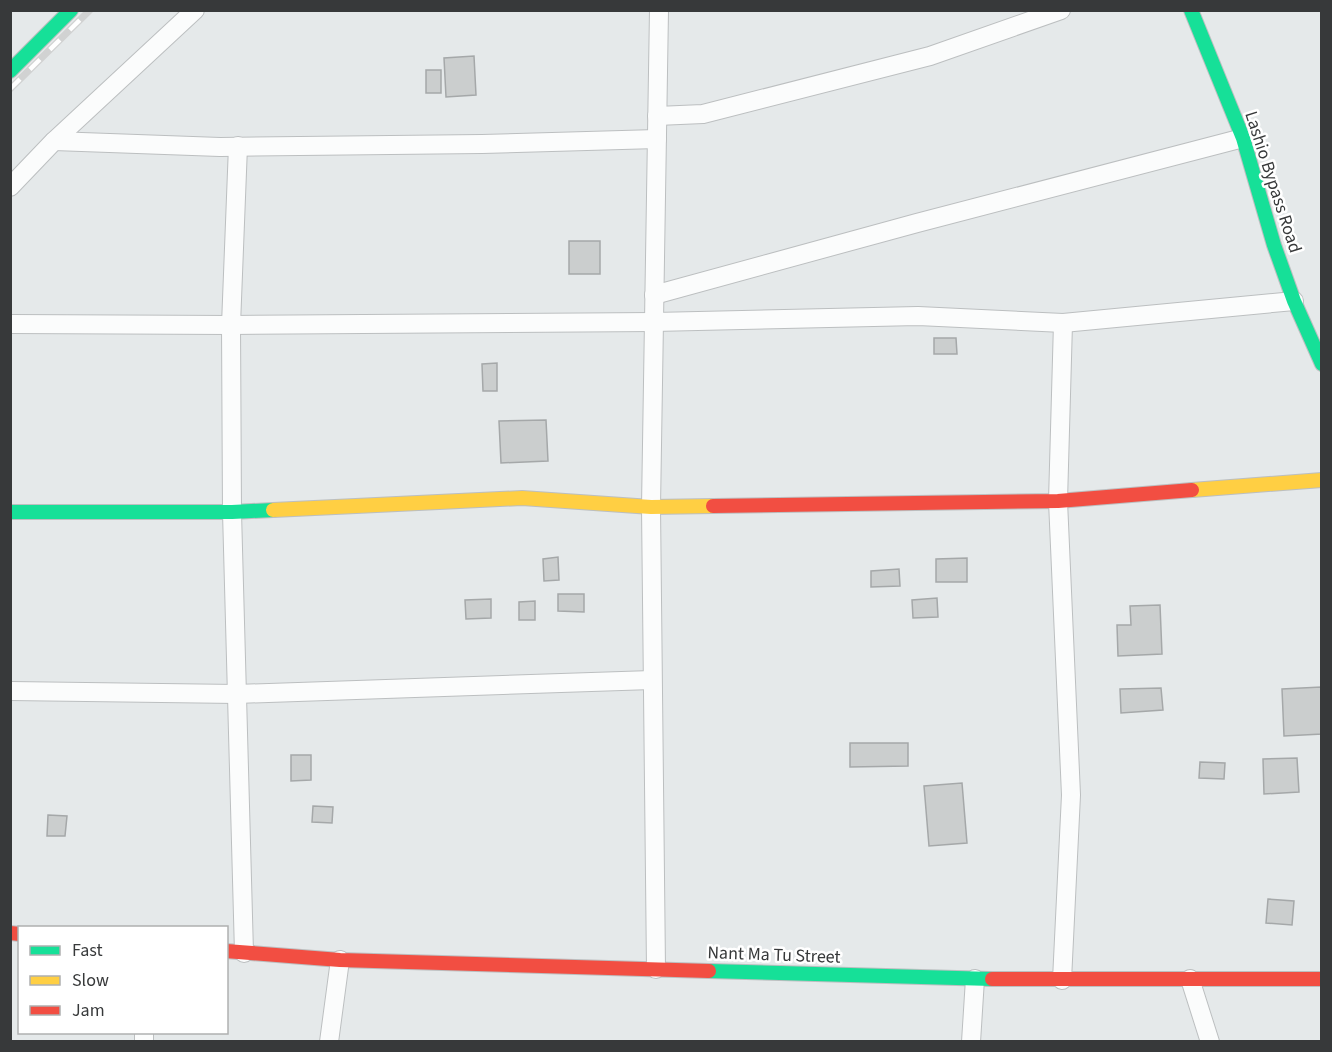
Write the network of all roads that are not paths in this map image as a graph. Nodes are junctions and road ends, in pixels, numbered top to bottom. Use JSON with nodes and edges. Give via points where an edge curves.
{"nodes":[{"id":1,"x":71,"y":10,"type":"edge"},
{"id":2,"x":195,"y":10,"type":"edge"},
{"id":3,"x":659,"y":10,"type":"edge"},
{"id":4,"x":1061,"y":10,"type":"edge"},
{"id":5,"x":1191,"y":10,"type":"edge"},
{"id":6,"x":10,"y":71,"type":"edge"},
{"id":7,"x":657,"y":116,"type":"junction"},
{"id":8,"x":1242,"y":138,"type":"junction"},
{"id":9,"x":657,"y":139,"type":"junction"},
{"id":10,"x":54,"y":141,"type":"junction"},
{"id":11,"x":238,"y":146,"type":"junction"},
{"id":12,"x":10,"y":187,"type":"edge"},
{"id":13,"x":654,"y":295,"type":"junction"},
{"id":14,"x":1294,"y":301,"type":"junction"},
{"id":15,"x":654,"y":322,"type":"junction"},
{"id":16,"x":1063,"y":322,"type":"junction"},
{"id":17,"x":10,"y":324,"type":"edge"},
{"id":18,"x":231,"y":325,"type":"junction"},
{"id":19,"x":1322,"y":364,"type":"edge"},
{"id":20,"x":1322,"y":480,"type":"edge"},
{"id":21,"x":1058,"y":501,"type":"junction"},
{"id":22,"x":651,"y":507,"type":"junction"},
{"id":23,"x":10,"y":512,"type":"edge"},
{"id":24,"x":231,"y":512,"type":"junction"},
{"id":25,"x":652,"y":680,"type":"junction"},
{"id":26,"x":10,"y":690,"type":"edge"},
{"id":27,"x":237,"y":694,"type":"junction"},
{"id":28,"x":235,"y":952,"type":"edge"},
{"id":29,"x":340,"y":960,"type":"junction"},
{"id":30,"x":656,"y":969,"type":"junction"},
{"id":31,"x":975,"y":979,"type":"junction"},
{"id":32,"x":1190,"y":979,"type":"junction"},
{"id":33,"x":1322,"y":979,"type":"edge"},
{"id":34,"x":1062,"y":980,"type":"junction"},
{"id":35,"x":329,"y":1041,"type":"edge"},
{"id":36,"x":971,"y":1041,"type":"edge"},
{"id":37,"x":1210,"y":1041,"type":"edge"}],
"edges":[{"from":1,"to":6,"type":"main road"},
{"from":2,"to":10,"type":"street"},
{"from":3,"to":7,"type":"street"},
{"from":4,"to":7,"type":"street","via":[[918,59],[703,114]]},
{"from":5,"to":8,"type":"main road","name":"Lashio Bypass Road"},
{"from":7,"to":9,"type":"street"},
{"from":8,"to":13,"type":"street"},
{"from":8,"to":14,"type":"main road","name":"Lashio Bypass Road"},
{"from":9,"to":11,"type":"street"},
{"from":9,"to":13,"type":"street"},
{"from":10,"to":11,"type":"street"},
{"from":10,"to":12,"type":"street"},
{"from":11,"to":18,"type":"street"},
{"from":13,"to":15,"type":"street"},
{"from":14,"to":16,"type":"street"},
{"from":14,"to":19,"type":"main road","name":"Lashio Bypass Road"},
{"from":15,"to":16,"type":"street","via":[[918,316]]},
{"from":15,"to":18,"type":"street"},
{"from":15,"to":22,"type":"street"},
{"from":16,"to":21,"type":"street"},
{"from":17,"to":18,"type":"street"},
{"from":18,"to":24,"type":"street"},
{"from":20,"to":21,"type":"main road"},
{"from":21,"to":22,"type":"main road"},
{"from":21,"to":34,"type":"street","via":[[1071,795]]},
{"from":22,"to":24,"type":"main road","via":[[522,498]]},
{"from":22,"to":25,"type":"street"},
{"from":23,"to":24,"type":"main road"},
{"from":24,"to":27,"type":"street"},
{"from":25,"to":27,"type":"street"},
{"from":25,"to":30,"type":"street"},
{"from":26,"to":27,"type":"street"},
{"from":27,"to":28,"type":"street"},
{"from":28,"to":29,"type":"main road","name":"Nant Ma Tu Street"},
{"from":29,"to":30,"type":"main road","name":"Nant Ma Tu Street"},
{"from":29,"to":35,"type":"street"},
{"from":30,"to":31,"type":"main road","name":"Nant Ma Tu Street"},
{"from":31,"to":34,"type":"main road","name":"Nant Ma Tu Street"},
{"from":31,"to":36,"type":"street"},
{"from":32,"to":33,"type":"main road","name":"Nant Ma Tu Street"},
{"from":32,"to":34,"type":"main road","name":"Nant Ma Tu Street"},
{"from":32,"to":37,"type":"street"}]}
